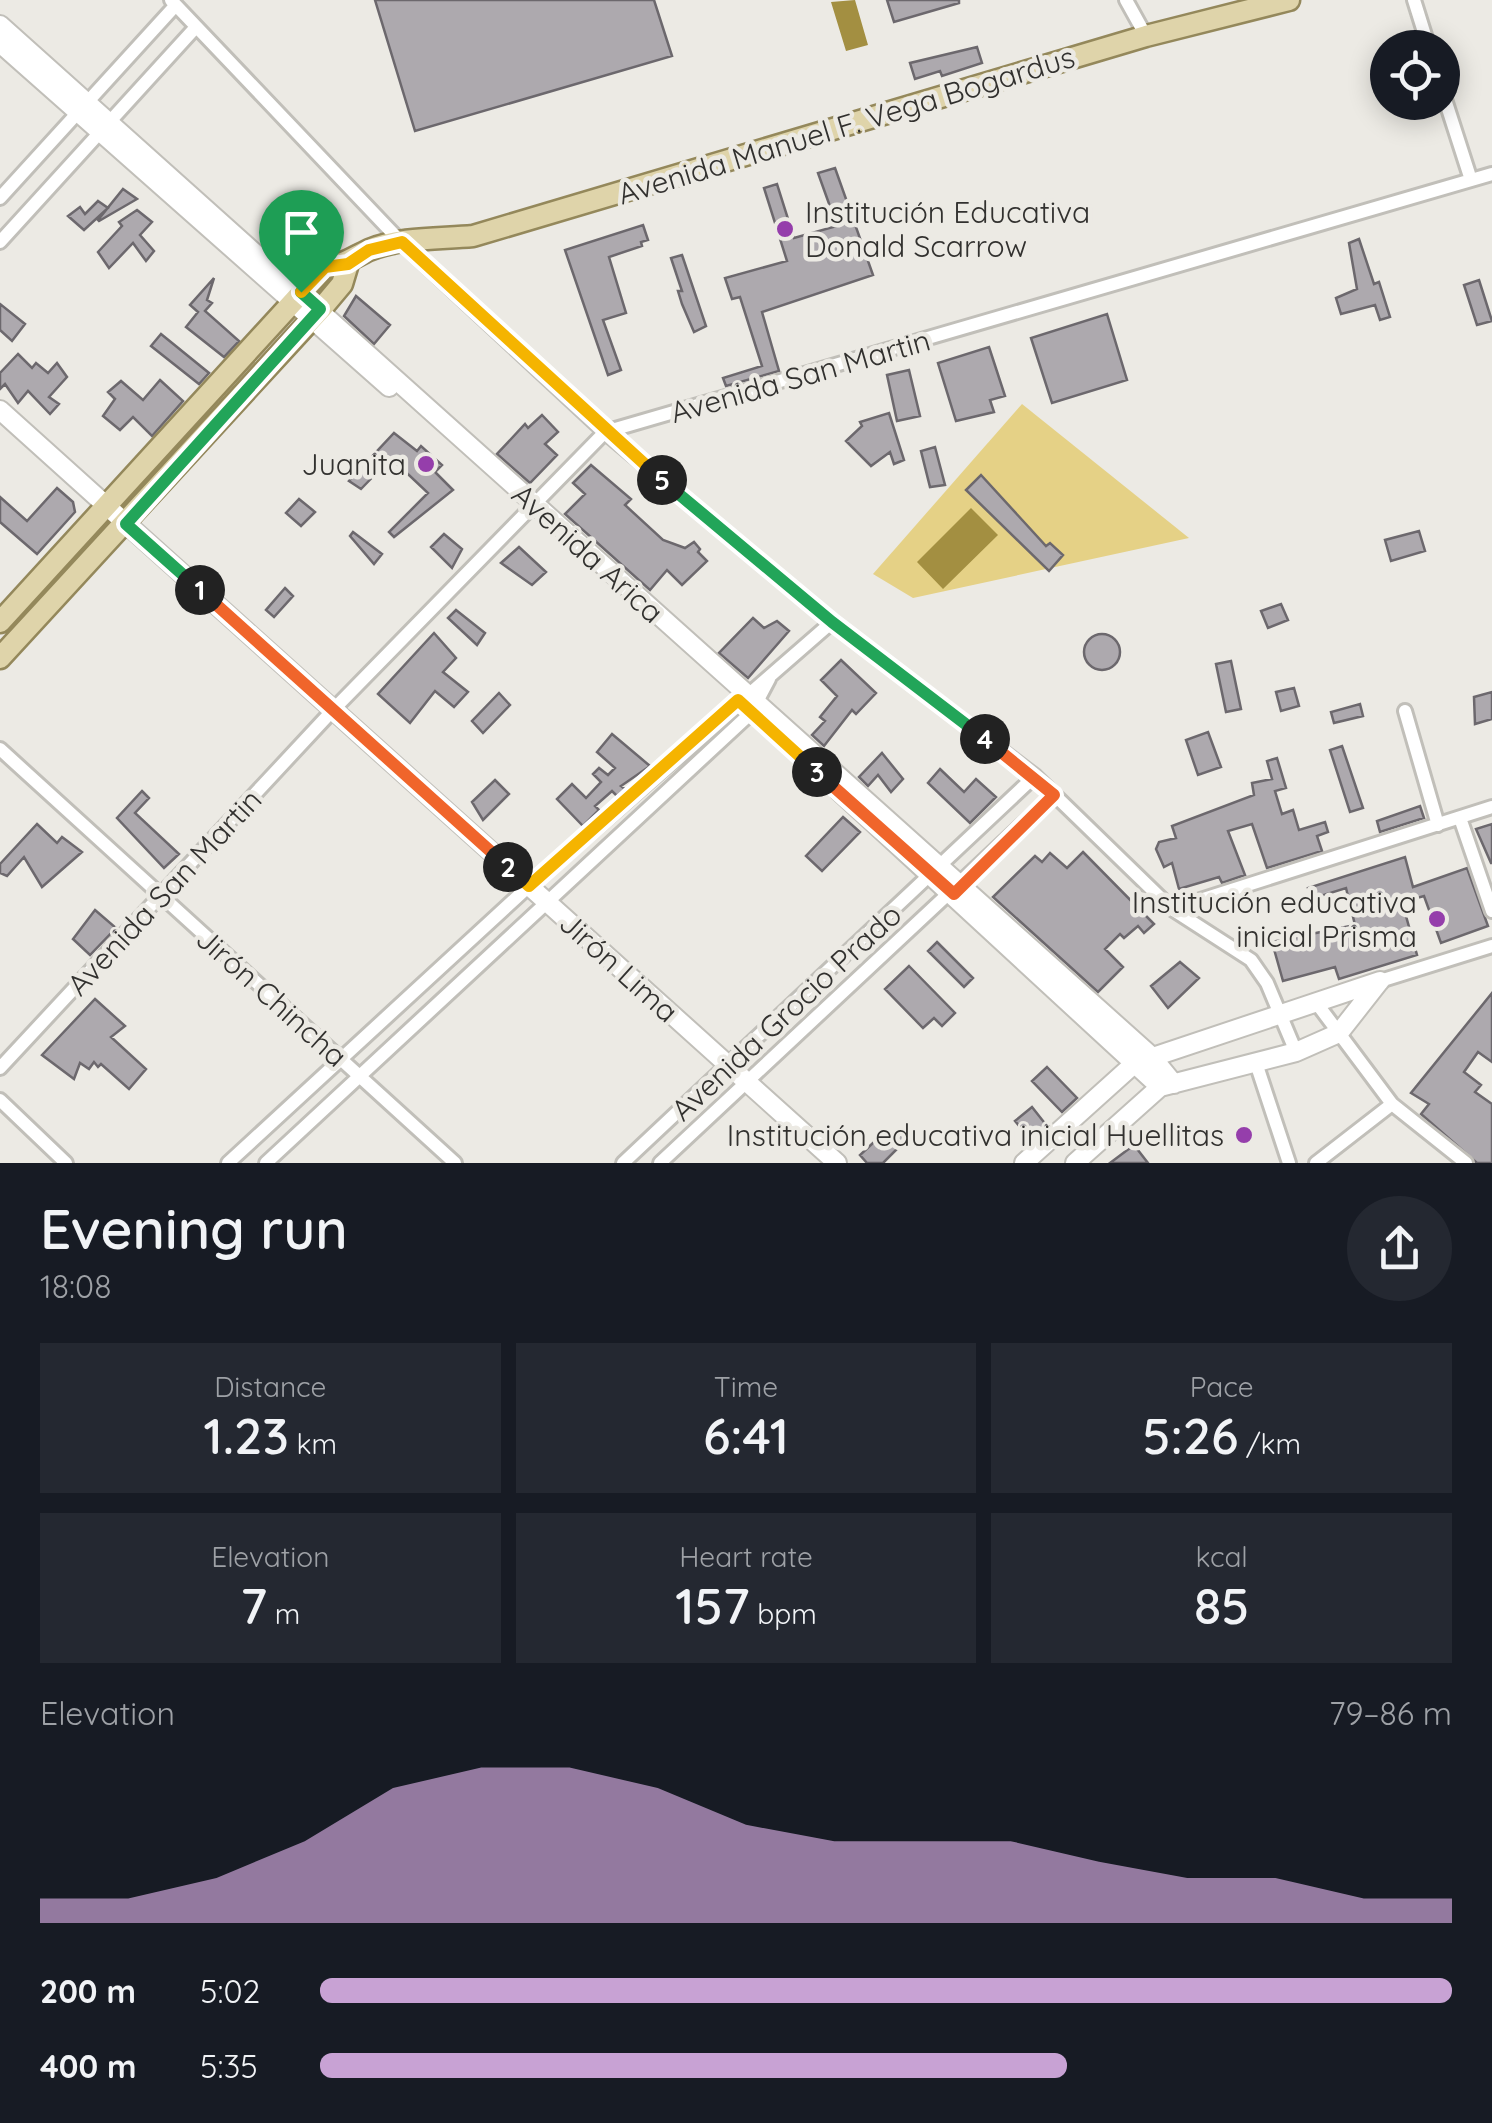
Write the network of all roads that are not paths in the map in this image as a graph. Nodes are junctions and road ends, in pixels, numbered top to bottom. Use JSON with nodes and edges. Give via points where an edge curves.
{"nodes":[{"id":1,"x":1126,"y":0,"type":"edge"},
{"id":2,"x":1289,"y":0,"type":"edge"},
{"id":3,"x":1414,"y":0,"type":"edge"},
{"id":4,"x":173,"y":3,"type":"edge"},
{"id":5,"x":0,"y":25,"type":"edge"},
{"id":6,"x":196,"y":27,"type":"junction"},
{"id":7,"x":1423,"y":30,"type":"edge"},
{"id":8,"x":1146,"y":36,"type":"junction"},
{"id":9,"x":0,"y":43,"type":"edge"},
{"id":10,"x":83,"y":107,"type":"junction"},
{"id":11,"x":1452,"y":120,"type":"edge"},
{"id":12,"x":105,"y":126,"type":"junction"},
{"id":13,"x":1492,"y":174,"type":"edge"},
{"id":14,"x":1471,"y":180,"type":"junction"},
{"id":15,"x":0,"y":198,"type":"edge"},
{"id":16,"x":0,"y":242,"type":"edge"},
{"id":17,"x":402,"y":242,"type":"junction"},
{"id":18,"x":348,"y":264,"type":"junction"},
{"id":19,"x":296,"y":297,"type":"junction"},
{"id":20,"x":316,"y":314,"type":"junction"},
{"id":21,"x":0,"y":410,"type":"edge"},
{"id":22,"x":605,"y":432,"type":"junction"},
{"id":23,"x":529,"y":506,"type":"junction"},
{"id":24,"x":108,"y":507,"type":"junction"},
{"id":25,"x":126,"y":524,"type":"junction"},
{"id":26,"x":0,"y":622,"type":"edge"},
{"id":27,"x":832,"y":622,"type":"junction"},
{"id":28,"x":0,"y":658,"type":"edge"},
{"id":29,"x":748,"y":703,"type":"junction"},
{"id":30,"x":333,"y":710,"type":"junction"},
{"id":31,"x":1405,"y":711,"type":"dead end"},
{"id":32,"x":0,"y":750,"type":"edge"},
{"id":33,"x":1035,"y":776,"type":"junction"},
{"id":34,"x":1054,"y":795,"type":"junction"},
{"id":35,"x":1492,"y":807,"type":"edge"},
{"id":36,"x":1460,"y":818,"type":"junction"},
{"id":37,"x":1438,"y":825,"type":"junction"},
{"id":38,"x":938,"y":871,"type":"junction"},
{"id":39,"x":529,"y":886,"type":"junction"},
{"id":40,"x":958,"y":889,"type":"junction"},
{"id":41,"x":160,"y":895,"type":"junction"},
{"id":42,"x":548,"y":903,"type":"junction"},
{"id":43,"x":1172,"y":909,"type":"junction"},
{"id":44,"x":1492,"y":911,"type":"edge"},
{"id":45,"x":1492,"y":946,"type":"edge"},
{"id":46,"x":1380,"y":981,"type":"junction"},
{"id":47,"x":1315,"y":1001,"type":"junction"},
{"id":48,"x":1281,"y":1014,"type":"junction"},
{"id":49,"x":1339,"y":1033,"type":"junction"},
{"id":50,"x":1296,"y":1052,"type":"junction"},
{"id":51,"x":340,"y":1058,"type":"junction"},
{"id":52,"x":1143,"y":1060,"type":"junction"},
{"id":53,"x":1256,"y":1062,"type":"junction"},
{"id":54,"x":729,"y":1066,"type":"junction"},
{"id":55,"x":0,"y":1068,"type":"edge"},
{"id":56,"x":359,"y":1076,"type":"junction"},
{"id":57,"x":746,"y":1082,"type":"junction"},
{"id":58,"x":1167,"y":1085,"type":"junction"},
{"id":59,"x":0,"y":1100,"type":"edge"},
{"id":60,"x":1392,"y":1104,"type":"junction"},
{"id":61,"x":66,"y":1163,"type":"edge"},
{"id":62,"x":228,"y":1163,"type":"edge"},
{"id":63,"x":266,"y":1163,"type":"edge"},
{"id":64,"x":455,"y":1163,"type":"edge"},
{"id":65,"x":623,"y":1163,"type":"edge"},
{"id":66,"x":660,"y":1163,"type":"edge"},
{"id":67,"x":837,"y":1163,"type":"edge"},
{"id":68,"x":1024,"y":1163,"type":"edge"},
{"id":69,"x":1075,"y":1163,"type":"edge"},
{"id":70,"x":1289,"y":1163,"type":"edge"},
{"id":71,"x":1316,"y":1163,"type":"edge"},
{"id":72,"x":1466,"y":1163,"type":"edge"}],
"edges":[{"from":1,"to":8,"type":"street"},
{"from":2,"to":8,"type":"main road","name":"Avenida Manuel F. Vega Bogardus"},
{"from":3,"to":7,"type":"street"},
{"from":4,"to":6,"type":"street"},
{"from":4,"to":10,"type":"street"},
{"from":5,"to":10,"type":"street","name":"Avenida Arica"},
{"from":6,"to":12,"type":"street"},
{"from":6,"to":17,"type":"street"},
{"from":8,"to":17,"type":"main road","name":"Avenida Manuel F. Vega Bogardus","via":[[473,236]]},
{"from":9,"to":10,"type":"street","name":"Avenida Arica"},
{"from":10,"to":12,"type":"street","name":"Avenida Arica"},
{"from":10,"to":15,"type":"street"},
{"from":11,"to":14,"type":"street"},
{"from":12,"to":16,"type":"street"},
{"from":12,"to":19,"type":"street","name":"Avenida Arica"},
{"from":13,"to":14,"type":"street","name":"Avenida San Martin"},
{"from":14,"to":22,"type":"street","name":"Avenida San Martin"},
{"from":17,"to":18,"type":"main road","name":"Avenida Manuel F. Vega Bogardus","via":[[369,250]]},
{"from":17,"to":22,"type":"street"},
{"from":18,"to":19,"type":"main road","name":"Avenida Manuel F. Vega Bogardus","via":[[325,267]]},
{"from":18,"to":20,"type":"main road","via":[[342,284]]},
{"from":19,"to":20,"type":"street","name":"Avenida Arica"},
{"from":19,"to":24,"type":"main road","name":"Avenida Manuel F. Vega Bogardus"},
{"from":20,"to":23,"type":"street","name":"Avenida Arica"},
{"from":20,"to":25,"type":"main road"},
{"from":21,"to":24,"type":"street","name":"Jirón Lima"},
{"from":22,"to":23,"type":"street","name":"Avenida San Martin"},
{"from":22,"to":27,"type":"street"},
{"from":23,"to":29,"type":"street","name":"Avenida Arica"},
{"from":23,"to":30,"type":"street","name":"Avenida San Martin"},
{"from":24,"to":25,"type":"street","name":"Jirón Lima"},
{"from":24,"to":26,"type":"main road","name":"Avenida Manuel F. Vega Bogardus"},
{"from":25,"to":28,"type":"main road"},
{"from":25,"to":30,"type":"street","name":"Jirón Lima"},
{"from":27,"to":29,"type":"street"},
{"from":27,"to":33,"type":"street"},
{"from":29,"to":38,"type":"street","name":"Avenida Arica"},
{"from":29,"to":39,"type":"street"},
{"from":29,"to":42,"type":"street"},
{"from":30,"to":39,"type":"street","name":"Jirón Lima"},
{"from":30,"to":41,"type":"street","name":"Avenida San Martin"},
{"from":31,"to":37,"type":"street"},
{"from":32,"to":41,"type":"street","name":"Jirón Chincha"},
{"from":33,"to":34,"type":"street"},
{"from":33,"to":38,"type":"street","name":"Avenida Grocio Prado"},
{"from":34,"to":40,"type":"street","name":"Avenida Grocio Prado"},
{"from":34,"to":43,"type":"street"},
{"from":35,"to":36,"type":"street"},
{"from":36,"to":37,"type":"street"},
{"from":36,"to":44,"type":"street"},
{"from":37,"to":43,"type":"street"},
{"from":38,"to":40,"type":"street","name":"Avenida Arica"},
{"from":38,"to":54,"type":"street","name":"Avenida Grocio Prado"},
{"from":39,"to":42,"type":"street","name":"Jirón Lima"},
{"from":39,"to":51,"type":"street"},
{"from":40,"to":52,"type":"street","name":"Avenida Arica"},
{"from":40,"to":57,"type":"street","name":"Avenida Grocio Prado"},
{"from":41,"to":51,"type":"street","name":"Jirón Chincha"},
{"from":41,"to":55,"type":"street","name":"Avenida San Martin"},
{"from":42,"to":54,"type":"street","name":"Jirón Lima"},
{"from":42,"to":56,"type":"street"},
{"from":43,"to":48,"type":"street","via":[[1251,960]]},
{"from":45,"to":46,"type":"street"},
{"from":46,"to":47,"type":"street"},
{"from":46,"to":49,"type":"street"},
{"from":47,"to":48,"type":"street"},
{"from":47,"to":49,"type":"street"},
{"from":48,"to":50,"type":"street"},
{"from":48,"to":52,"type":"street"},
{"from":49,"to":50,"type":"street"},
{"from":49,"to":60,"type":"street"},
{"from":50,"to":53,"type":"street"},
{"from":51,"to":56,"type":"street","name":"Jirón Chincha"},
{"from":51,"to":62,"type":"street"},
{"from":52,"to":58,"type":"street","name":"Avenida Arica"},
{"from":52,"to":68,"type":"street"},
{"from":53,"to":58,"type":"street"},
{"from":53,"to":70,"type":"street"},
{"from":54,"to":57,"type":"street","name":"Jirón Lima"},
{"from":54,"to":65,"type":"street","name":"Avenida Grocio Prado"},
{"from":56,"to":63,"type":"street"},
{"from":56,"to":64,"type":"street","name":"Jirón Chincha"},
{"from":57,"to":66,"type":"street","name":"Avenida Grocio Prado"},
{"from":57,"to":67,"type":"street","name":"Jirón Lima"},
{"from":58,"to":69,"type":"street"},
{"from":59,"to":61,"type":"street"},
{"from":60,"to":71,"type":"street"},
{"from":60,"to":72,"type":"street"}]}
